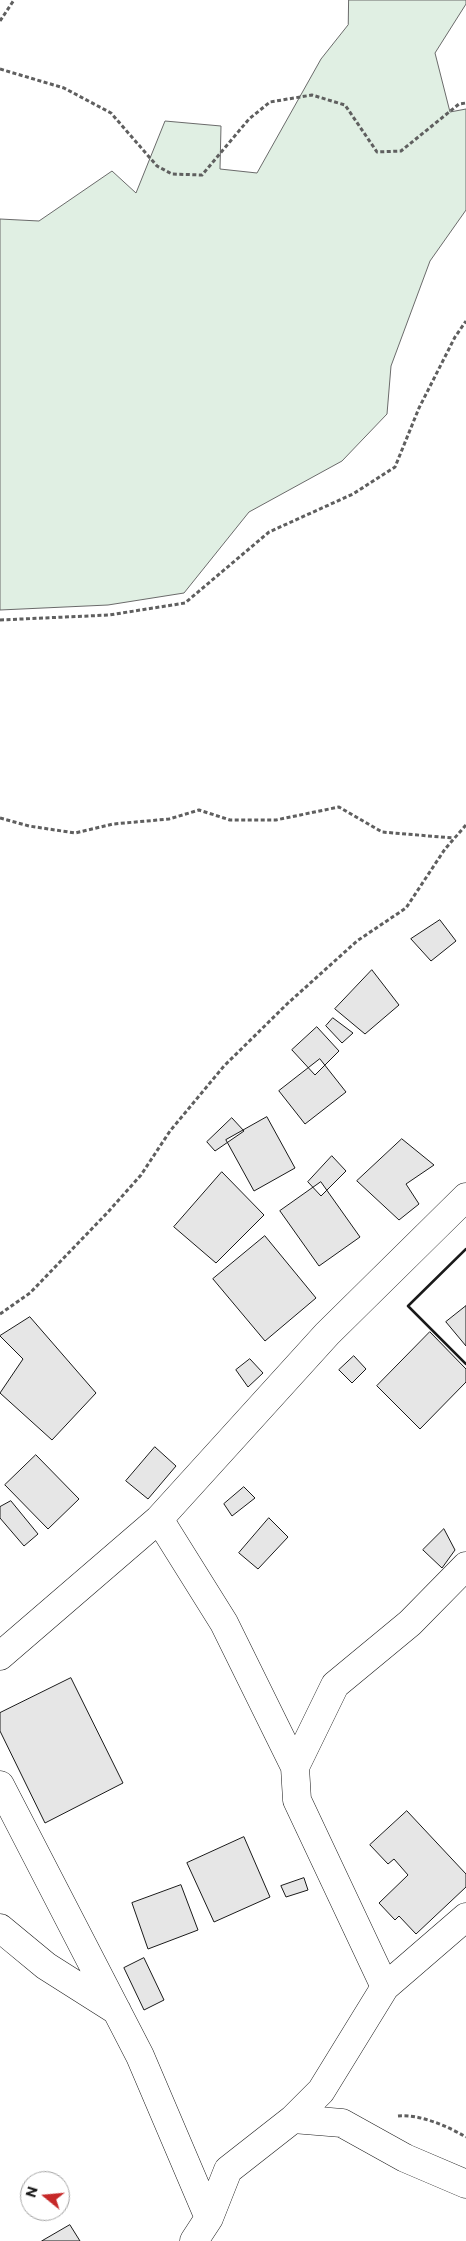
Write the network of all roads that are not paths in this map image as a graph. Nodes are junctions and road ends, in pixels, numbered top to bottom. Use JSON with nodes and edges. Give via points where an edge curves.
{"nodes":[{"id":1,"x":466,"y":1197,"type":"edge"},
{"id":2,"x":159,"y":1519,"type":"junction"},
{"id":3,"x":466,"y":1566,"type":"edge"},
{"id":4,"x":0,"y":1656,"type":"edge"},
{"id":5,"x":295,"y":1767,"type":"junction"},
{"id":6,"x":0,"y":1785,"type":"edge"},
{"id":7,"x":466,"y":1918,"type":"edge"},
{"id":8,"x":0,"y":1928,"type":"edge"},
{"id":9,"x":385,"y":1987,"type":"junction"},
{"id":10,"x":118,"y":2011,"type":"junction"},
{"id":11,"x":293,"y":2119,"type":"junction"},
{"id":12,"x":466,"y":2184,"type":"edge"},
{"id":13,"x":209,"y":2218,"type":"junction"},
{"id":14,"x":194,"y":2241,"type":"edge"}],
"edges":[{"from":1,"to":2,"type":"street","via":[[327,1334]]},
{"from":2,"to":4,"type":"street"},
{"from":2,"to":5,"type":"street","via":[[224,1623]]},
{"from":3,"to":5,"type":"street","via":[[410,1623],[335,1685]]},
{"from":5,"to":9,"type":"street","via":[[297,1800]]},
{"from":6,"to":10,"type":"street"},
{"from":7,"to":9,"type":"street"},
{"from":8,"to":10,"type":"street","via":[[46,1966]]},
{"from":9,"to":11,"type":"street","via":[[321,2091]]},
{"from":10,"to":13,"type":"street"},
{"from":11,"to":12,"type":"street","via":[[342,2123],[405,2158]]},
{"from":11,"to":13,"type":"street","via":[[228,2170]]},
{"from":13,"to":14,"type":"street"}]}
